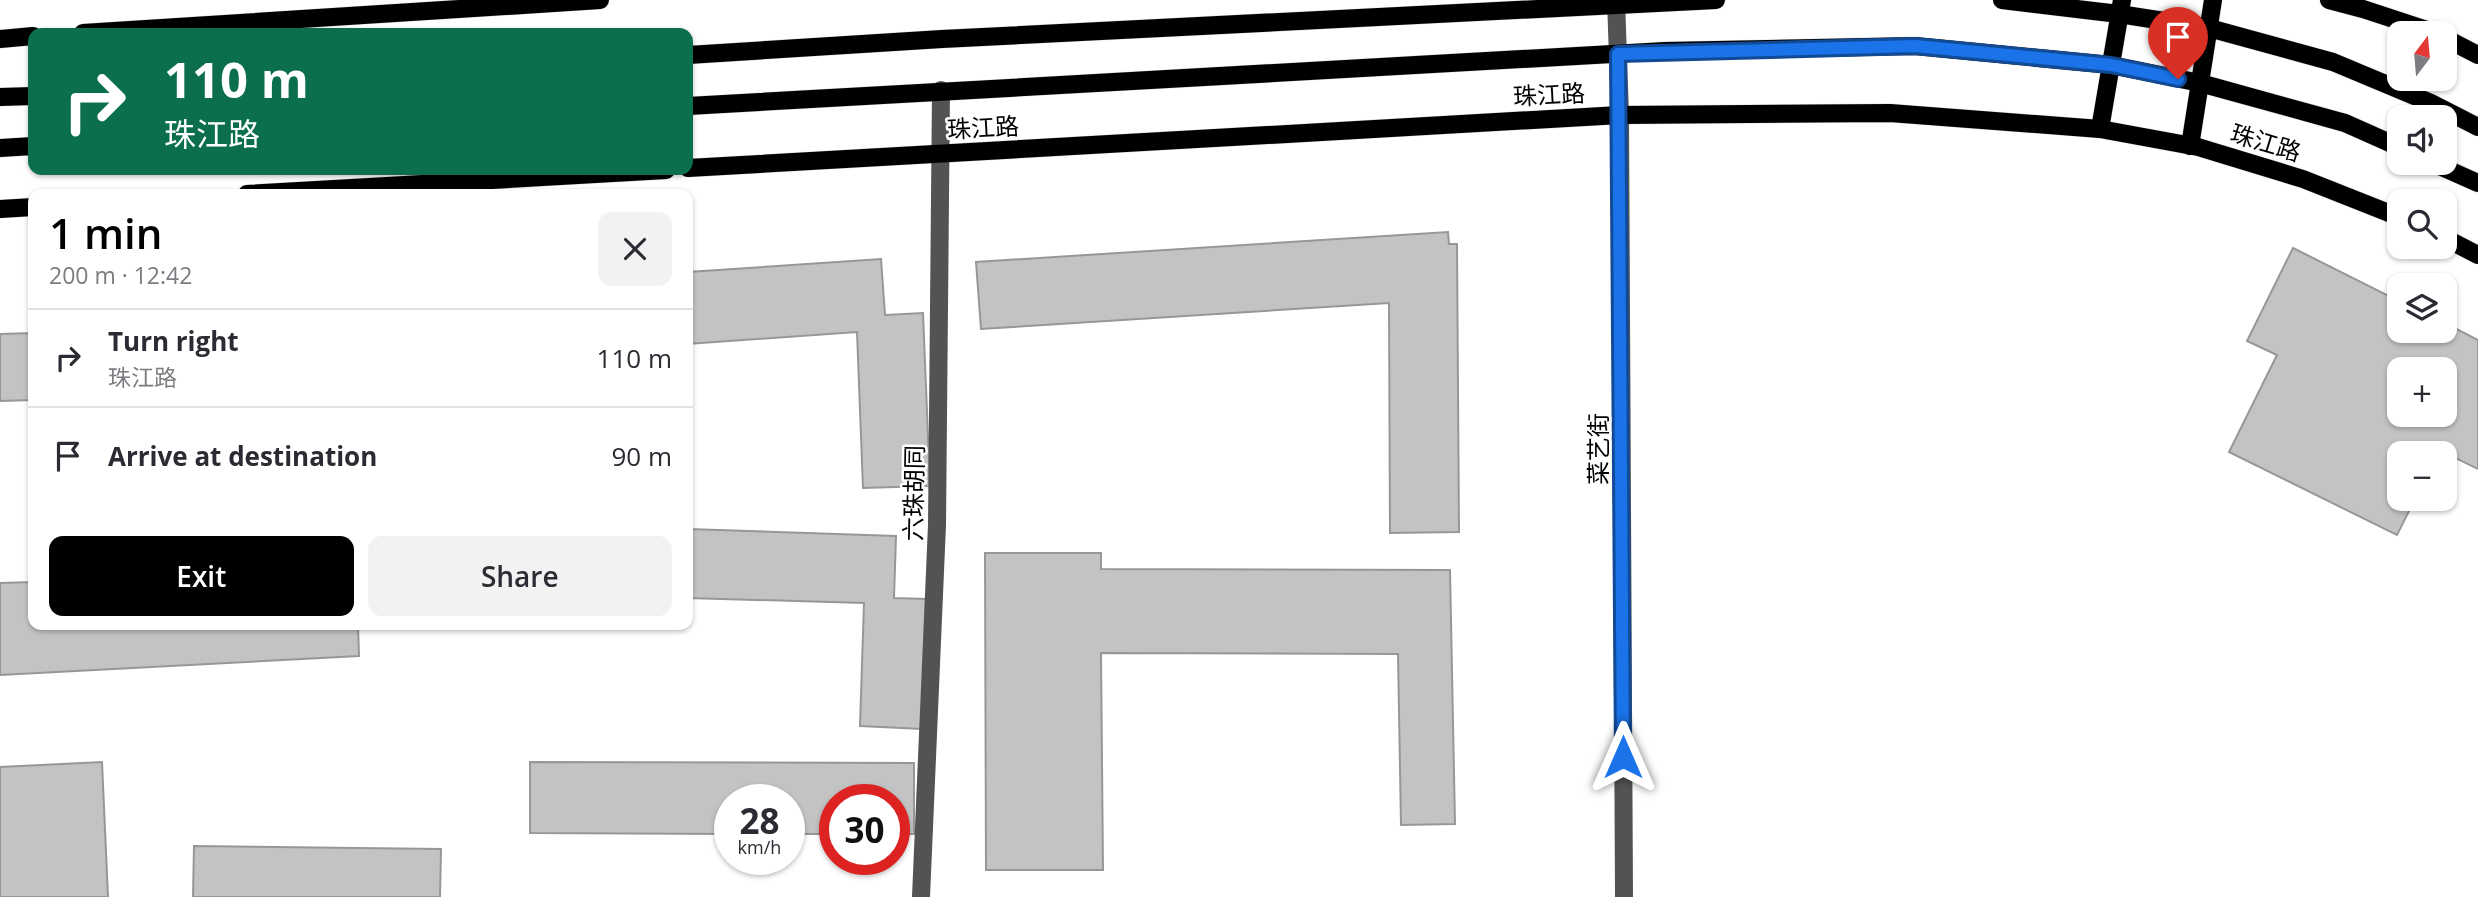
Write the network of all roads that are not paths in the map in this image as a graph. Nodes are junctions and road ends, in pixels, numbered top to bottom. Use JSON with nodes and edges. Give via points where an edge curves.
{"nodes":[{"id":1,"x":600,"y":0,"type":"edge"},
{"id":2,"x":1716,"y":0,"type":"edge"},
{"id":3,"x":2002,"y":0,"type":"edge"},
{"id":4,"x":2213,"y":0,"type":"edge"},
{"id":5,"x":2329,"y":0,"type":"edge"},
{"id":6,"x":1616,"y":2,"type":"edge"},
{"id":7,"x":2121,"y":7,"type":"edge"},
{"id":8,"x":2396,"y":21,"type":"edge"},
{"id":9,"x":161,"y":28,"type":"edge"},
{"id":10,"x":2208,"y":28,"type":"junction"},
{"id":11,"x":28,"y":36,"type":"edge"},
{"id":12,"x":0,"y":38,"type":"edge"},
{"id":13,"x":2457,"y":44,"type":"edge"},
{"id":14,"x":1618,"y":54,"type":"junction"},
{"id":15,"x":693,"y":55,"type":"edge"},
{"id":16,"x":2478,"y":55,"type":"edge"},
{"id":17,"x":2111,"y":65,"type":"junction"},
{"id":18,"x":2200,"y":83,"type":"junction"},
{"id":19,"x":942,"y":90,"type":"junction"},
{"id":20,"x":28,"y":96,"type":"edge"},
{"id":21,"x":0,"y":97,"type":"edge"},
{"id":22,"x":693,"y":106,"type":"edge"},
{"id":23,"x":1620,"y":115,"type":"junction"},
{"id":24,"x":2478,"y":127,"type":"edge"},
{"id":25,"x":2100,"y":129,"type":"junction"},
{"id":26,"x":2387,"y":142,"type":"edge"},
{"id":27,"x":28,"y":146,"type":"edge"},
{"id":28,"x":2190,"y":146,"type":"junction"},
{"id":29,"x":0,"y":148,"type":"edge"},
{"id":30,"x":942,"y":154,"type":"junction"},
{"id":31,"x":693,"y":169,"type":"edge"},
{"id":32,"x":2457,"y":174,"type":"edge"},
{"id":33,"x":579,"y":175,"type":"edge"},
{"id":34,"x":2478,"y":183,"type":"edge"},
{"id":35,"x":334,"y":189,"type":"edge"},
{"id":36,"x":28,"y":207,"type":"edge"},
{"id":37,"x":0,"y":209,"type":"edge"},
{"id":38,"x":2387,"y":212,"type":"edge"},
{"id":39,"x":2457,"y":244,"type":"edge"},
{"id":40,"x":2478,"y":255,"type":"edge"},
{"id":41,"x":921,"y":897,"type":"edge"},
{"id":42,"x":1624,"y":897,"type":"edge"}],
"edges":[{"from":1,"to":9,"type":"main road"},
{"from":2,"to":6,"type":"main road"},
{"from":3,"to":7,"type":"main road"},
{"from":4,"to":10,"type":"main road"},
{"from":5,"to":8,"type":"main road"},
{"from":6,"to":14,"type":"street","name":"菜艺街"},
{"from":6,"to":15,"type":"main road"},
{"from":7,"to":10,"type":"main road"},
{"from":7,"to":17,"type":"main road"},
{"from":10,"to":18,"type":"main road"},
{"from":10,"to":24,"type":"main road","via":[[2333,62]]},
{"from":11,"to":12,"type":"main road"},
{"from":13,"to":16,"type":"main road"},
{"from":14,"to":17,"type":"main road","name":"珠江路","via":[[1915,46]]},
{"from":14,"to":19,"type":"main road","name":"珠江路"},
{"from":14,"to":23,"type":"street","name":"菜艺街"},
{"from":17,"to":18,"type":"main road","name":"珠江路"},
{"from":17,"to":25,"type":"main road"},
{"from":18,"to":26,"type":"main road","name":"珠江路","via":[[2345,123]]},
{"from":18,"to":28,"type":"main road"},
{"from":19,"to":22,"type":"main road","name":"珠江路"},
{"from":19,"to":30,"type":"street","name":"六珠胡同"},
{"from":20,"to":21,"type":"main road"},
{"from":23,"to":25,"type":"main road","name":"珠江路","via":[[1890,113]]},
{"from":23,"to":30,"type":"main road","name":"珠江路"},
{"from":23,"to":42,"type":"street","name":"菜艺街"},
{"from":25,"to":28,"type":"main road","name":"珠江路"},
{"from":27,"to":29,"type":"main road"},
{"from":28,"to":38,"type":"main road","name":"珠江路","via":[[2303,179]]},
{"from":30,"to":31,"type":"main road","name":"珠江路"},
{"from":30,"to":41,"type":"street","name":"六珠胡同","via":[[937,525]]},
{"from":32,"to":34,"type":"main road"},
{"from":33,"to":35,"type":"main road"},
{"from":36,"to":37,"type":"main road"},
{"from":39,"to":40,"type":"main road"}]}
